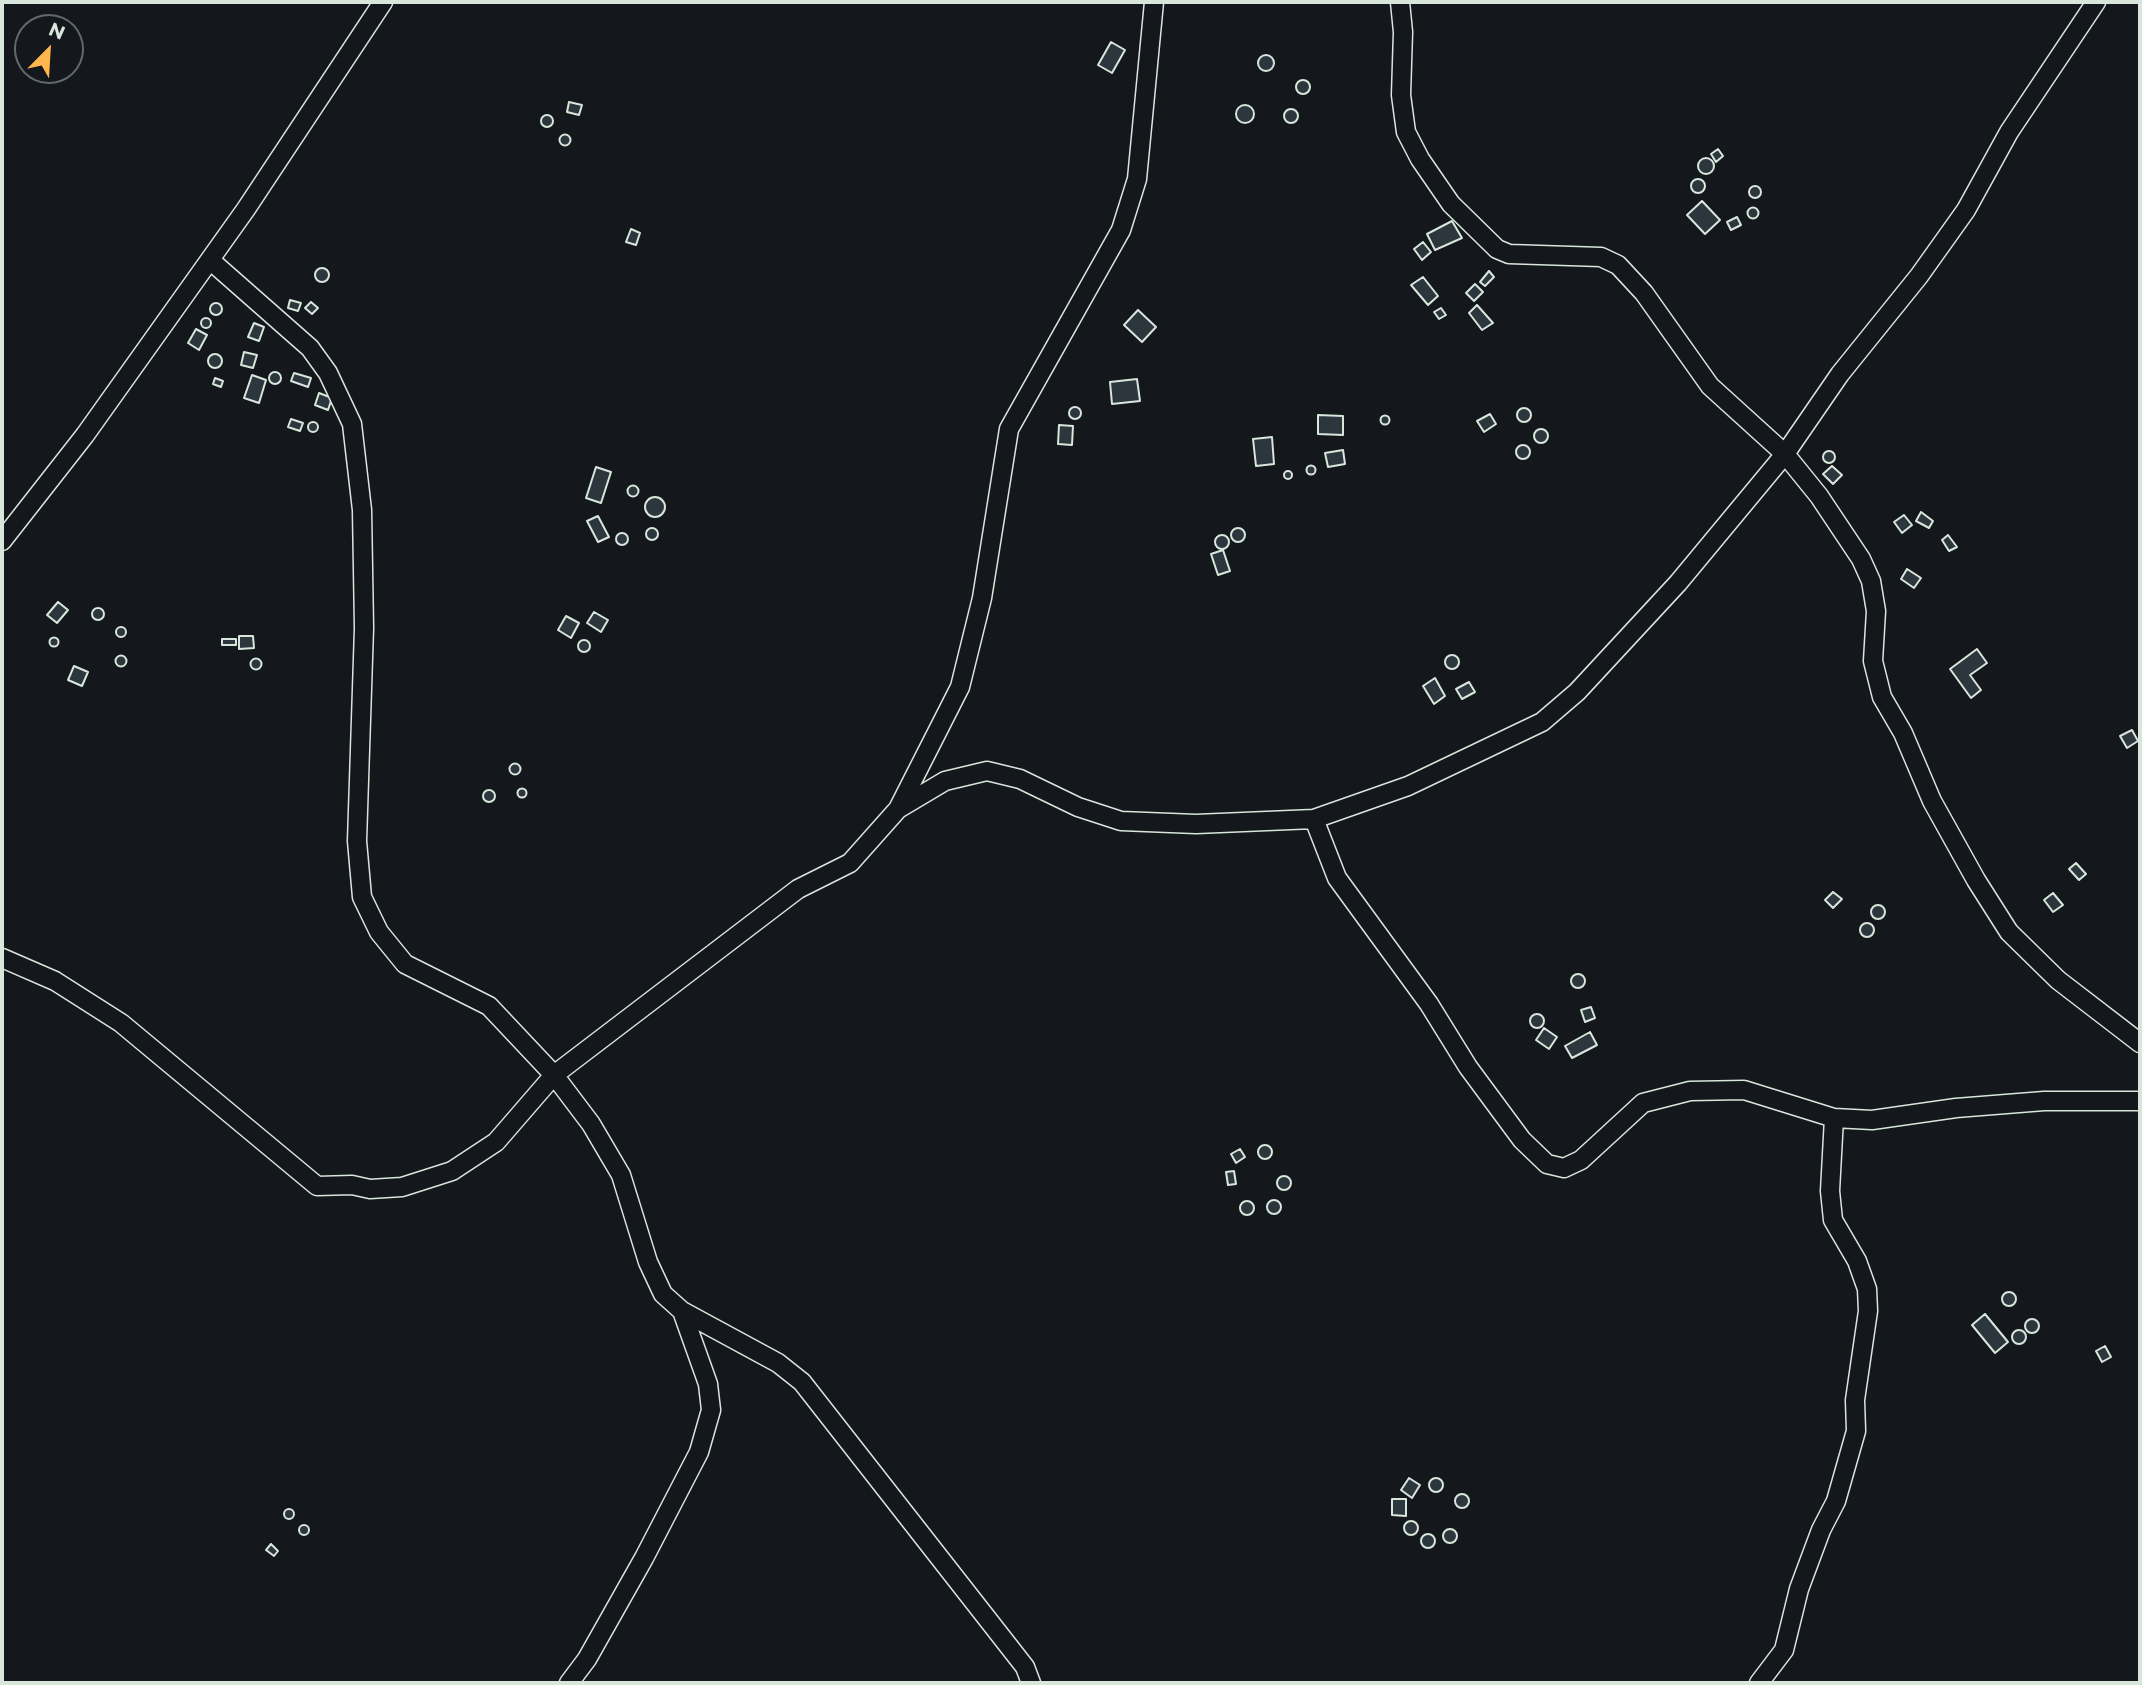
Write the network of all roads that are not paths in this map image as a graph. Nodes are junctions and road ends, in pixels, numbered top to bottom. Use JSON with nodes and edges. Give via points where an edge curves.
{"nodes":[{"id":1,"x":383,"y":2,"type":"edge"},
{"id":2,"x":1154,"y":2,"type":"edge"},
{"id":3,"x":1400,"y":2,"type":"edge"},
{"id":4,"x":2096,"y":2,"type":"edge"},
{"id":5,"x":210,"y":260,"type":"junction"},
{"id":6,"x":1785,"y":454,"type":"junction"},
{"id":7,"x":2,"y":541,"type":"edge"},
{"id":8,"x":898,"y":809,"type":"junction"},
{"id":9,"x":1314,"y":820,"type":"junction"},
{"id":10,"x":2,"y":958,"type":"edge"},
{"id":11,"x":2140,"y":1044,"type":"edge"},
{"id":12,"x":554,"y":1075,"type":"junction"},
{"id":13,"x":2140,"y":1101,"type":"edge"},
{"id":14,"x":1834,"y":1118,"type":"junction"},
{"id":15,"x":682,"y":1311,"type":"junction"},
{"id":16,"x":569,"y":1683,"type":"edge"},
{"id":17,"x":1031,"y":1683,"type":"edge"},
{"id":18,"x":1759,"y":1683,"type":"edge"}],
"edges":[{"from":1,"to":5,"type":"street"},
{"from":2,"to":8,"type":"street","via":[[1137,179],[1121,230],[1009,429],[982,598],[960,687]]},
{"from":3,"to":6,"type":"street","via":[[1406,132],[1451,204],[1497,249],[1509,254],[1601,257],[1618,265],[1644,293],[1710,386]]},
{"from":4,"to":6,"type":"street","via":[[2009,132],[1966,210]]},
{"from":5,"to":7,"type":"street","via":[[85,435]]},
{"from":5,"to":12,"type":"street","via":[[310,348],[328,373],[352,424],[362,510],[364,628],[357,841],[362,897],[379,932],[405,964],[489,1006]]},
{"from":6,"to":9,"type":"street","via":[[1669,593],[1577,692],[1542,722],[1408,786]]},
{"from":6,"to":11,"type":"street","via":[[1850,540],[1866,570],[1876,611],[1873,661],[1882,697],[1976,880],[2009,932],[2058,980]]},
{"from":8,"to":9,"type":"street","via":[[945,781],[987,771],[1020,779],[1078,807],[1121,821]]},
{"from":8,"to":12,"type":"street","via":[[850,863],[798,889]]},
{"from":9,"to":14,"type":"street","via":[[1337,878],[1429,1004],[1468,1067],[1522,1140],[1546,1164],[1564,1168],[1581,1160],[1643,1103],[1690,1091],[1744,1090]]},
{"from":10,"to":12,"type":"street","via":[[55,981],[121,1023],[317,1186],[402,1187],[452,1171],[496,1142]]},
{"from":12,"to":15,"type":"street","via":[[621,1175],[658,1284]]},
{"from":13,"to":14,"type":"street","via":[[2044,1101],[1871,1120]]},
{"from":14,"to":18,"type":"street","via":[[1833,1220],[1867,1289],[1856,1431],[1836,1501],[1799,1589],[1784,1650]]},
{"from":15,"to":16,"type":"street","via":[[708,1384],[711,1410],[699,1452],[638,1569]]},
{"from":15,"to":17,"type":"street","via":[[778,1363],[802,1382],[1025,1667]]}]}
